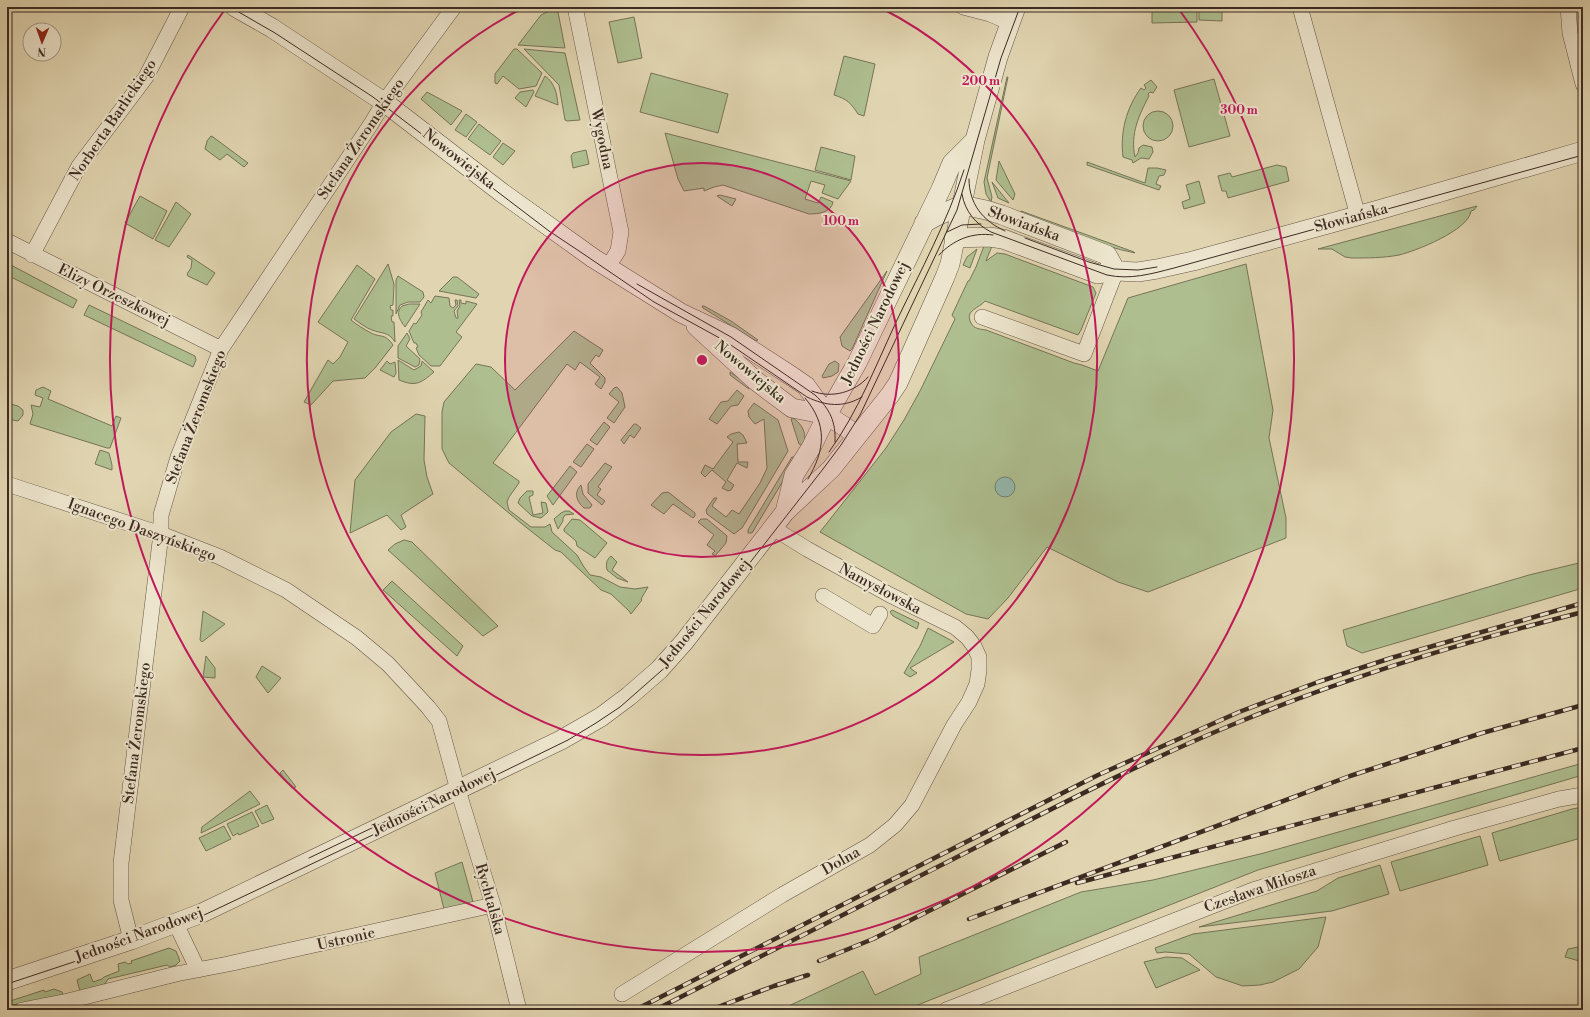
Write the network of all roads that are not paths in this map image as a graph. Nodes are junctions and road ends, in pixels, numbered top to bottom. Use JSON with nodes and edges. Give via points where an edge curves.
{"nodes":[{"id":1,"x":182,"y":7,"type":"edge"},
{"id":2,"x":235,"y":7,"type":"edge"},
{"id":3,"x":454,"y":7,"type":"edge"},
{"id":4,"x":575,"y":7,"type":"edge"},
{"id":5,"x":963,"y":7,"type":"edge"},
{"id":6,"x":1300,"y":7,"type":"edge"},
{"id":7,"x":1568,"y":7,"type":"edge"},
{"id":8,"x":1013,"y":15,"type":"edge"},
{"id":9,"x":1583,"y":84,"type":"edge"},
{"id":10,"x":384,"y":102,"type":"junction"},
{"id":11,"x":975,"y":140,"type":"junction"},
{"id":12,"x":1583,"y":151,"type":"edge"},
{"id":13,"x":962,"y":205,"type":"junction"},
{"id":14,"x":1358,"y":216,"type":"junction"},
{"id":15,"x":924,"y":223,"type":"junction"},
{"id":16,"x":954,"y":238,"type":"junction"},
{"id":17,"x":7,"y":241,"type":"edge"},
{"id":18,"x":32,"y":255,"type":"junction"},
{"id":19,"x":607,"y":268,"type":"junction"},
{"id":20,"x":1116,"y":272,"type":"junction"},
{"id":21,"x":681,"y":312,"type":"junction"},
{"id":22,"x":982,"y":317,"type":"dead end"},
{"id":23,"x":221,"y":349,"type":"junction"},
{"id":24,"x":827,"y":415,"type":"junction"},
{"id":25,"x":857,"y":435,"type":"junction"},
{"id":26,"x":7,"y":484,"type":"edge"},
{"id":27,"x":785,"y":512,"type":"junction"},
{"id":28,"x":773,"y":528,"type":"junction"},
{"id":29,"x":161,"y":534,"type":"junction"},
{"id":30,"x":823,"y":596,"type":"dead end"},
{"id":31,"x":880,"y":614,"type":"dead end"},
{"id":32,"x":979,"y":657,"type":"joint"},
{"id":33,"x":458,"y":790,"type":"junction"},
{"id":34,"x":1583,"y":795,"type":"edge"},
{"id":35,"x":493,"y":905,"type":"junction"},
{"id":36,"x":176,"y":924,"type":"junction"},
{"id":37,"x":131,"y":940,"type":"junction"},
{"id":38,"x":198,"y":970,"type":"junction"},
{"id":39,"x":7,"y":981,"type":"edge"},
{"id":40,"x":622,"y":994,"type":"dead end"},
{"id":41,"x":22,"y":1010,"type":"edge"},
{"id":42,"x":519,"y":1010,"type":"edge"},
{"id":43,"x":946,"y":1010,"type":"edge"}],
"edges":[{"from":1,"to":18,"type":"street","name":"Norberta Barlickiego","via":[[146,77],[79,166]]},
{"from":2,"to":10,"type":"street","name":"Nowowiejska","via":[[272,28]]},
{"from":3,"to":10,"type":"street","name":"Stefana Żeromskiego"},
{"from":4,"to":19,"type":"street","name":"Wygodna","via":[[621,232],[618,251]]},
{"from":5,"to":8,"type":"street","via":[[990,14]]},
{"from":6,"to":14,"type":"street"},
{"from":7,"to":9,"type":"street","via":[[1570,32]]},
{"from":8,"to":11,"type":"street","name":"Jedności Narodowej","via":[[998,57]]},
{"from":10,"to":19,"type":"street","name":"Nowowiejska","via":[[501,192]]},
{"from":10,"to":23,"type":"street","name":"Stefana Żeromskiego"},
{"from":11,"to":13,"type":"street","name":"Jedności Narodowej"},
{"from":11,"to":15,"type":"street","name":"Jedności Narodowej","via":[[952,162]]},
{"from":12,"to":14,"type":"street","name":"Słowiańska"},
{"from":13,"to":15,"type":"street"},
{"from":13,"to":16,"type":"street","name":"Jedności Narodowej"},
{"from":13,"to":20,"type":"street","name":"Słowiańska","via":[[986,210],[1107,255]]},
{"from":14,"to":20,"type":"street","name":"Słowiańska","via":[[1184,263],[1138,272]]},
{"from":15,"to":24,"type":"street","name":"Jedności Narodowej","via":[[857,363]]},
{"from":16,"to":20,"type":"street","name":"Słowiańska","via":[[1003,239],[1098,274]]},
{"from":16,"to":25,"type":"street","name":"Jedności Narodowej","via":[[946,277],[898,383]]},
{"from":17,"to":18,"type":"street","name":"Elizy Orzeszkowej"},
{"from":18,"to":23,"type":"street","name":"Elizy Orzeszkowej"},
{"from":19,"to":21,"type":"street","name":"Nowowiejska"},
{"from":20,"to":22,"type":"street","via":[[1084,354]]},
{"from":21,"to":24,"type":"street","name":"Nowowiejska","via":[[730,336],[806,386]]},
{"from":21,"to":24,"type":"street","name":"Nowowiejska","via":[[756,381],[792,408]]},
{"from":23,"to":29,"type":"street","name":"Stefana Żeromskiego","via":[[178,457],[161,515]]},
{"from":24,"to":25,"type":"street","name":"Nowowiejska"},
{"from":24,"to":27,"type":"street","name":"Jedności Narodowej","via":[[794,475]]},
{"from":25,"to":27,"type":"street","name":"Jedności Narodowej","via":[[831,469]]},
{"from":26,"to":29,"type":"street","name":"Ignacego Daszyńskiego"},
{"from":27,"to":28,"type":"street","name":"Jedności Narodowej"},
{"from":28,"to":32,"type":"street","name":"Namysłowska","via":[[890,595],[955,627],[967,637]]},
{"from":28,"to":33,"type":"street","name":"Jedności Narodowej","via":[[684,642],[659,670],[640,686],[601,717],[561,740]]},
{"from":29,"to":33,"type":"street","name":"Ignacego Daszyńskiego","via":[[220,557],[286,590],[357,638],[388,664],[439,721]]},
{"from":29,"to":37,"type":"street","name":"Stefana Żeromskiego","via":[[121,863],[121,895]]},
{"from":30,"to":31,"type":"street","via":[[873,626]]},
{"from":32,"to":40,"type":"street","name":"Dolna","via":[[977,684],[969,702],[912,805],[895,825],[870,845],[782,895]]},
{"from":33,"to":35,"type":"street","name":"Rychtalska"},
{"from":33,"to":36,"type":"street","name":"Jedności Narodowej","via":[[202,914]]},
{"from":34,"to":43,"type":"street","name":"Czesława Miłosza","via":[[1558,799],[1455,828],[1253,890]]},
{"from":35,"to":38,"type":"street","name":"Ustronie"},
{"from":35,"to":42,"type":"street","name":"Rychtalska"},
{"from":36,"to":37,"type":"street","name":"Jedności Narodowej"},
{"from":36,"to":38,"type":"street"},
{"from":37,"to":39,"type":"street","name":"Jedności Narodowej"},
{"from":38,"to":41,"type":"street","name":"Ustronie"}]}
